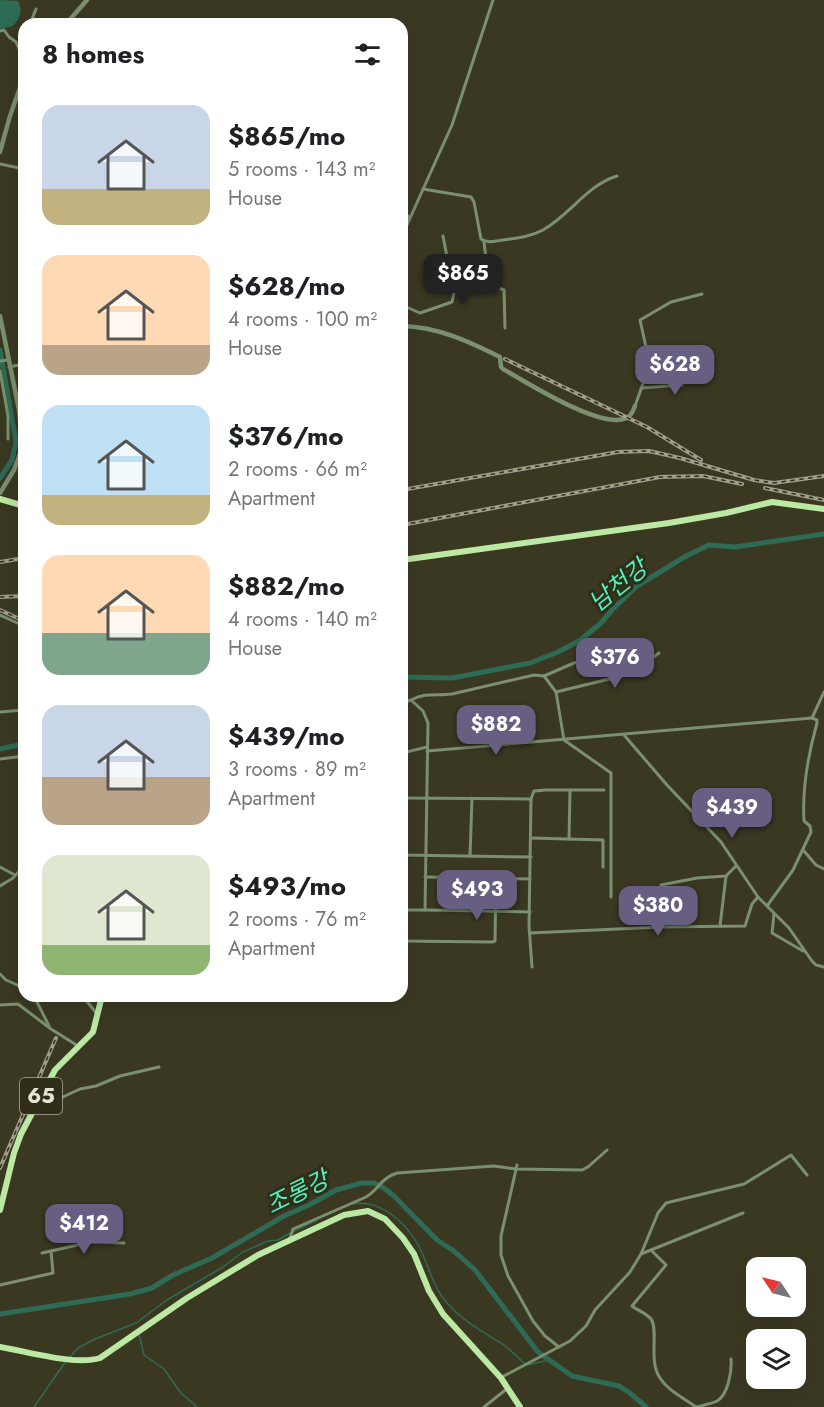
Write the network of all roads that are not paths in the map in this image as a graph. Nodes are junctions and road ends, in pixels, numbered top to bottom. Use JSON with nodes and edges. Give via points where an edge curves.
{"nodes":[{"id":1,"x":87,"y":0,"type":"edge"},
{"id":2,"x":493,"y":0,"type":"edge"},
{"id":3,"x":36,"y":9,"type":"dead end"},
{"id":4,"x":32,"y":18,"type":"edge"},
{"id":5,"x":71,"y":18,"type":"edge"},
{"id":6,"x":0,"y":31,"type":"edge"},
{"id":7,"x":18,"y":46,"type":"edge"},
{"id":8,"x":18,"y":94,"type":"edge"},
{"id":9,"x":0,"y":152,"type":"edge"},
{"id":10,"x":0,"y":164,"type":"edge"},
{"id":11,"x":18,"y":168,"type":"edge"},
{"id":12,"x":617,"y":176,"type":"dead end"},
{"id":13,"x":423,"y":189,"type":"junction"},
{"id":14,"x":409,"y":217,"type":"edge"},
{"id":15,"x":443,"y":236,"type":"dead end"},
{"id":16,"x":484,"y":241,"type":"junction"},
{"id":17,"x":702,"y":294,"type":"dead end"},
{"id":18,"x":408,"y":308,"type":"edge"},
{"id":19,"x":0,"y":316,"type":"edge"},
{"id":20,"x":408,"y":327,"type":"edge"},
{"id":21,"x":505,"y":328,"type":"dead end"},
{"id":22,"x":4,"y":361,"type":"edge"},
{"id":23,"x":18,"y":365,"type":"edge"},
{"id":24,"x":9,"y":367,"type":"junction"},
{"id":25,"x":0,"y":371,"type":"edge"},
{"id":26,"x":686,"y":373,"type":"dead end"},
{"id":27,"x":641,"y":388,"type":"junction"},
{"id":28,"x":16,"y":398,"type":"joint"},
{"id":29,"x":18,"y":402,"type":"edge"},
{"id":30,"x":6,"y":406,"type":"junction"},
{"id":31,"x":635,"y":406,"type":"joint"},
{"id":32,"x":0,"y":407,"type":"edge"},
{"id":33,"x":1,"y":426,"type":"edge"},
{"id":34,"x":8,"y":426,"type":"junction"},
{"id":35,"x":8,"y":439,"type":"dead end"},
{"id":36,"x":18,"y":463,"type":"edge"},
{"id":37,"x":2,"y":499,"type":"edge"},
{"id":38,"x":18,"y":504,"type":"edge"},
{"id":39,"x":824,"y":508,"type":"edge"},
{"id":40,"x":408,"y":559,"type":"edge"},
{"id":41,"x":0,"y":615,"type":"edge"},
{"id":42,"x":18,"y":623,"type":"edge"},
{"id":43,"x":619,"y":652,"type":"dead end"},
{"id":44,"x":659,"y":653,"type":"dead end"},
{"id":45,"x":544,"y":676,"type":"junction"},
{"id":46,"x":556,"y":692,"type":"junction"},
{"id":47,"x":824,"y":692,"type":"edge"},
{"id":48,"x":411,"y":700,"type":"junction"},
{"id":49,"x":408,"y":701,"type":"edge"},
{"id":50,"x":18,"y":710,"type":"edge"},
{"id":51,"x":0,"y":712,"type":"edge"},
{"id":52,"x":812,"y":718,"type":"junction"},
{"id":53,"x":624,"y":735,"type":"junction"},
{"id":54,"x":564,"y":740,"type":"junction"},
{"id":55,"x":427,"y":749,"type":"junction"},
{"id":56,"x":408,"y":752,"type":"edge"},
{"id":57,"x":18,"y":757,"type":"edge"},
{"id":58,"x":0,"y":759,"type":"edge"},
{"id":59,"x":570,"y":790,"type":"junction"},
{"id":60,"x":604,"y":790,"type":"dead end"},
{"id":61,"x":408,"y":798,"type":"edge"},
{"id":62,"x":426,"y":798,"type":"junction"},
{"id":63,"x":471,"y":798,"type":"junction"},
{"id":64,"x":531,"y":799,"type":"junction"},
{"id":65,"x":531,"y":838,"type":"junction"},
{"id":66,"x":569,"y":839,"type":"junction"},
{"id":67,"x":804,"y":851,"type":"junction"},
{"id":68,"x":408,"y":855,"type":"edge"},
{"id":69,"x":425,"y":855,"type":"junction"},
{"id":70,"x":470,"y":856,"type":"junction"},
{"id":71,"x":531,"y":856,"type":"junction"},
{"id":72,"x":736,"y":866,"type":"junction"},
{"id":73,"x":0,"y":867,"type":"edge"},
{"id":74,"x":603,"y":867,"type":"dead end"},
{"id":75,"x":824,"y":869,"type":"edge"},
{"id":76,"x":18,"y":872,"type":"edge"},
{"id":77,"x":15,"y":875,"type":"junction"},
{"id":78,"x":726,"y":876,"type":"junction"},
{"id":79,"x":425,"y":877,"type":"junction"},
{"id":80,"x":496,"y":878,"type":"junction"},
{"id":81,"x":530,"y":879,"type":"junction"},
{"id":82,"x":0,"y":886,"type":"edge"},
{"id":83,"x":610,"y":897,"type":"dead end"},
{"id":84,"x":758,"y":897,"type":"junction"},
{"id":85,"x":767,"y":906,"type":"junction"},
{"id":86,"x":408,"y":910,"type":"edge"},
{"id":87,"x":425,"y":910,"type":"junction"},
{"id":88,"x":496,"y":911,"type":"junction"},
{"id":89,"x":530,"y":912,"type":"junction"},
{"id":90,"x":774,"y":914,"type":"junction"},
{"id":91,"x":720,"y":926,"type":"junction"},
{"id":92,"x":661,"y":927,"type":"junction"},
{"id":93,"x":530,"y":933,"type":"junction"},
{"id":94,"x":408,"y":941,"type":"edge"},
{"id":95,"x":809,"y":957,"type":"junction"},
{"id":96,"x":824,"y":967,"type":"edge"},
{"id":97,"x":532,"y":968,"type":"dead end"},
{"id":98,"x":0,"y":974,"type":"edge"},
{"id":99,"x":18,"y":985,"type":"edge"},
{"id":100,"x":37,"y":1002,"type":"edge"},
{"id":101,"x":88,"y":1002,"type":"edge"},
{"id":102,"x":100,"y":1002,"type":"edge"},
{"id":103,"x":0,"y":1005,"type":"edge"},
{"id":104,"x":98,"y":1015,"type":"junction"},
{"id":105,"x":51,"y":1029,"type":"junction"},
{"id":106,"x":80,"y":1047,"type":"junction"},
{"id":107,"x":159,"y":1067,"type":"dead end"},
{"id":108,"x":38,"y":1101,"type":"junction"},
{"id":109,"x":607,"y":1150,"type":"dead end"},
{"id":110,"x":516,"y":1167,"type":"junction"},
{"id":111,"x":807,"y":1175,"type":"dead end"},
{"id":112,"x":0,"y":1210,"type":"edge"},
{"id":113,"x":743,"y":1213,"type":"dead end"},
{"id":114,"x":290,"y":1240,"type":"junction"},
{"id":115,"x":124,"y":1242,"type":"dead end"},
{"id":116,"x":651,"y":1250,"type":"junction"},
{"id":117,"x":51,"y":1251,"type":"junction"},
{"id":118,"x":42,"y":1253,"type":"dead end"},
{"id":119,"x":641,"y":1254,"type":"junction"},
{"id":120,"x":0,"y":1285,"type":"edge"},
{"id":121,"x":0,"y":1347,"type":"edge"},
{"id":122,"x":559,"y":1347,"type":"junction"},
{"id":123,"x":731,"y":1359,"type":"dead end"},
{"id":124,"x":501,"y":1378,"type":"junction"},
{"id":125,"x":508,"y":1388,"type":"junction"},
{"id":126,"x":484,"y":1407,"type":"edge"},
{"id":127,"x":520,"y":1407,"type":"edge"},
{"id":128,"x":697,"y":1407,"type":"edge"}],
"edges":[{"from":1,"to":5,"type":"street"},
{"from":2,"to":13,"type":"street","via":[[452,126]]},
{"from":3,"to":4,"type":"street"},
{"from":6,"to":7,"type":"street","via":[[4,30]]},
{"from":8,"to":9,"type":"street"},
{"from":10,"to":11,"type":"street"},
{"from":12,"to":16,"type":"street","via":[[602,182],[536,234]]},
{"from":13,"to":14,"type":"street"},
{"from":13,"to":16,"type":"street","via":[[471,197],[477,228]]},
{"from":15,"to":18,"type":"street","via":[[452,302],[420,313]]},
{"from":16,"to":21,"type":"street","via":[[489,284],[504,290]]},
{"from":17,"to":27,"type":"street","via":[[668,303],[640,320],[646,353],[646,375]]},
{"from":19,"to":22,"type":"street"},
{"from":20,"to":31,"type":"street","via":[[438,331],[500,357],[503,369],[591,416],[622,419],[630,416]]},
{"from":22,"to":24,"type":"street"},
{"from":23,"to":24,"type":"street"},
{"from":24,"to":28,"type":"street"},
{"from":25,"to":30,"type":"street"},
{"from":26,"to":27,"type":"street","via":[[682,385]]},
{"from":27,"to":31,"type":"street"},
{"from":28,"to":29,"type":"street"},
{"from":30,"to":32,"type":"street"},
{"from":30,"to":34,"type":"street"},
{"from":33,"to":34,"type":"street"},
{"from":34,"to":35,"type":"street"},
{"from":36,"to":37,"type":"street"},
{"from":37,"to":38,"type":"main road"},
{"from":39,"to":40,"type":"main road","via":[[772,502],[669,523]]},
{"from":41,"to":42,"type":"street"},
{"from":43,"to":45,"type":"street","via":[[574,663]]},
{"from":44,"to":46,"type":"street","via":[[630,674]]},
{"from":45,"to":46,"type":"street"},
{"from":45,"to":48,"type":"street","via":[[452,694],[429,693]]},
{"from":46,"to":54,"type":"street"},
{"from":47,"to":52,"type":"street"},
{"from":48,"to":49,"type":"street"},
{"from":48,"to":55,"type":"street","via":[[423,711],[428,723]]},
{"from":50,"to":51,"type":"street"},
{"from":52,"to":53,"type":"street"},
{"from":52,"to":67,"type":"street","via":[[817,723],[803,796],[804,821],[812,832]]},
{"from":53,"to":54,"type":"street"},
{"from":53,"to":72,"type":"street","via":[[721,842]]},
{"from":54,"to":55,"type":"street"},
{"from":54,"to":83,"type":"street","via":[[611,773]]},
{"from":55,"to":56,"type":"street"},
{"from":55,"to":62,"type":"street"},
{"from":57,"to":58,"type":"street"},
{"from":59,"to":60,"type":"street"},
{"from":59,"to":64,"type":"street","via":[[534,791]]},
{"from":59,"to":66,"type":"street"},
{"from":61,"to":62,"type":"street"},
{"from":62,"to":63,"type":"street"},
{"from":62,"to":69,"type":"street"},
{"from":63,"to":64,"type":"street"},
{"from":63,"to":70,"type":"street"},
{"from":64,"to":65,"type":"street"},
{"from":65,"to":66,"type":"street"},
{"from":65,"to":71,"type":"street"},
{"from":66,"to":74,"type":"street","via":[[603,840]]},
{"from":67,"to":75,"type":"street"},
{"from":67,"to":85,"type":"street"},
{"from":68,"to":69,"type":"street"},
{"from":69,"to":70,"type":"street"},
{"from":69,"to":79,"type":"street"},
{"from":70,"to":71,"type":"street"},
{"from":71,"to":81,"type":"street"},
{"from":72,"to":78,"type":"street"},
{"from":72,"to":84,"type":"street"},
{"from":73,"to":77,"type":"street"},
{"from":76,"to":77,"type":"street"},
{"from":77,"to":82,"type":"street"},
{"from":78,"to":91,"type":"street"},
{"from":78,"to":92,"type":"street","via":[[661,885]]},
{"from":79,"to":80,"type":"street"},
{"from":79,"to":87,"type":"street"},
{"from":80,"to":81,"type":"street"},
{"from":80,"to":88,"type":"street"},
{"from":81,"to":89,"type":"street"},
{"from":84,"to":85,"type":"street"},
{"from":84,"to":91,"type":"street","via":[[745,926]]},
{"from":85,"to":90,"type":"street"},
{"from":86,"to":87,"type":"street"},
{"from":87,"to":88,"type":"street"},
{"from":88,"to":89,"type":"street"},
{"from":88,"to":94,"type":"street","via":[[495,941]]},
{"from":89,"to":93,"type":"street"},
{"from":90,"to":95,"type":"street"},
{"from":90,"to":95,"type":"street","via":[[772,933]]},
{"from":91,"to":92,"type":"street"},
{"from":92,"to":93,"type":"street"},
{"from":93,"to":97,"type":"street"},
{"from":95,"to":96,"type":"street"},
{"from":98,"to":99,"type":"street"},
{"from":100,"to":105,"type":"street"},
{"from":101,"to":104,"type":"street"},
{"from":102,"to":104,"type":"main road","number":"65"},
{"from":103,"to":105,"type":"street","via":[[18,1005]]},
{"from":104,"to":106,"type":"main road","number":"65","via":[[93,1032]]},
{"from":105,"to":106,"type":"street"},
{"from":106,"to":108,"type":"main road","number":"65","via":[[55,1070]]},
{"from":107,"to":108,"type":"street","via":[[80,1089],[46,1104]]},
{"from":108,"to":112,"type":"main road","number":"65","via":[[17,1142]]},
{"from":109,"to":110,"type":"street","via":[[582,1170]]},
{"from":110,"to":114,"type":"street","via":[[392,1175],[366,1197],[293,1229]]},
{"from":110,"to":122,"type":"street","via":[[501,1236],[501,1255],[533,1321]]},
{"from":111,"to":119,"type":"street","via":[[791,1155],[744,1184],[670,1201],[658,1213]]},
{"from":113,"to":116,"type":"street"},
{"from":114,"to":121,"type":"main road","via":[[187,1298],[104,1356],[92,1360],[60,1358]]},
{"from":114,"to":124,"type":"main road","via":[[347,1214],[368,1211],[381,1217],[411,1250],[429,1292],[448,1321]]},
{"from":115,"to":117,"type":"street","via":[[91,1242]]},
{"from":116,"to":119,"type":"street"},
{"from":116,"to":128,"type":"street","via":[[666,1265],[632,1306],[653,1323],[658,1375]]},
{"from":117,"to":118,"type":"street"},
{"from":117,"to":120,"type":"street","via":[[53,1273]]},
{"from":119,"to":122,"type":"street","via":[[586,1326]]},
{"from":122,"to":124,"type":"street"},
{"from":123,"to":128,"type":"street","via":[[721,1397]]},
{"from":124,"to":125,"type":"main road"},
{"from":125,"to":126,"type":"street"},
{"from":125,"to":127,"type":"main road"}]}
